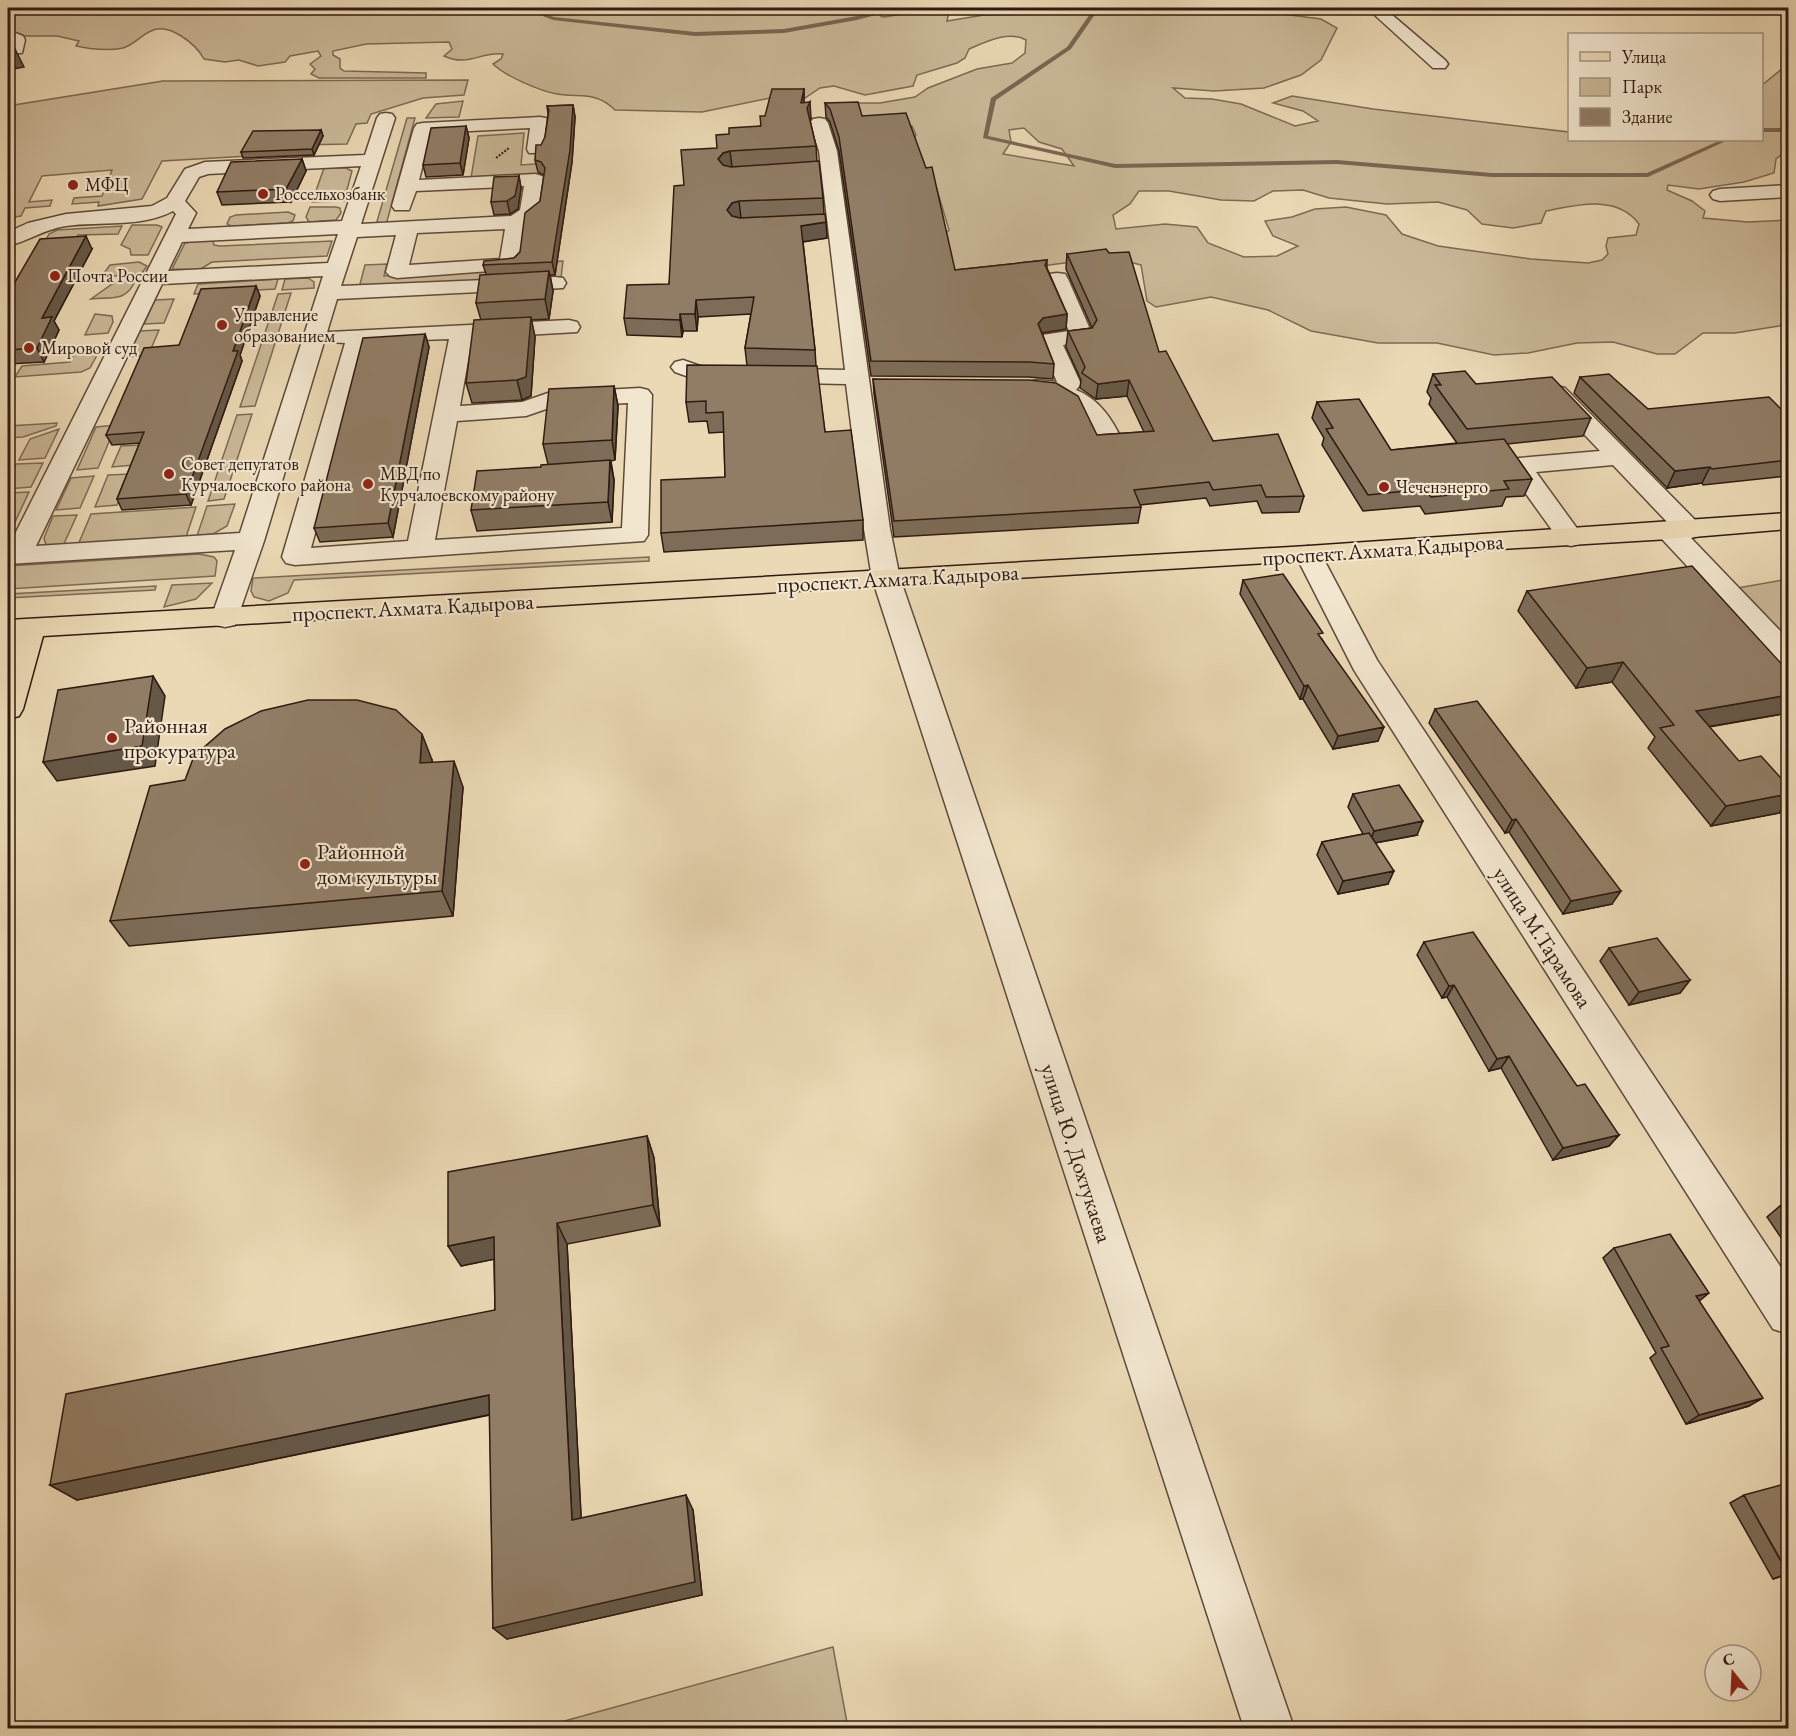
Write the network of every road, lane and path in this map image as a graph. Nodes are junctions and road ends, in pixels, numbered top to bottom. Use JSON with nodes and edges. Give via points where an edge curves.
{"nodes":[{"id":1,"x":1375,"y":8,"type":"edge"},
{"id":2,"x":1439,"y":64,"type":"dead end"},
{"id":3,"x":386,"y":118,"type":"dead end"},
{"id":4,"x":819,"y":123,"type":"dead end"},
{"id":5,"x":539,"y":125,"type":"junction"},
{"id":6,"x":536,"y":149,"type":"edge"},
{"id":7,"x":504,"y":152,"type":"junction"},
{"id":8,"x":372,"y":160,"type":"junction"},
{"id":9,"x":535,"y":180,"type":"junction"},
{"id":10,"x":462,"y":183,"type":"junction"},
{"id":11,"x":408,"y":186,"type":"junction"},
{"id":12,"x":1788,"y":191,"type":"edge"},
{"id":13,"x":1720,"y":195,"type":"dead end"},
{"id":14,"x":175,"y":202,"type":"junction"},
{"id":15,"x":516,"y":222,"type":"junction"},
{"id":16,"x":402,"y":228,"type":"junction"},
{"id":17,"x":349,"y":229,"type":"junction"},
{"id":18,"x":176,"y":236,"type":"junction"},
{"id":19,"x":8,"y":240,"type":"edge"},
{"id":20,"x":336,"y":269,"type":"junction"},
{"id":21,"x":155,"y":278,"type":"junction"},
{"id":22,"x":1057,"y":279,"type":"dead end"},
{"id":23,"x":555,"y":283,"type":"dead end"},
{"id":24,"x":328,"y":293,"type":"junction"},
{"id":25,"x":381,"y":302,"type":"dead end"},
{"id":26,"x":569,"y":327,"type":"dead end"},
{"id":27,"x":462,"y":332,"type":"junction"},
{"id":28,"x":364,"y":336,"type":"junction"},
{"id":29,"x":313,"y":338,"type":"junction"},
{"id":30,"x":683,"y":367,"type":"dead end"},
{"id":31,"x":1544,"y":379,"type":"edge"},
{"id":32,"x":865,"y":383,"type":"junction"},
{"id":33,"x":1016,"y":386,"type":"edge"},
{"id":34,"x":1061,"y":390,"type":"junction"},
{"id":35,"x":446,"y":414,"type":"junction"},
{"id":36,"x":1110,"y":440,"type":"edge"},
{"id":37,"x":1620,"y":457,"type":"junction"},
{"id":38,"x":1788,"y":521,"type":"edge"},
{"id":39,"x":1680,"y":531,"type":"junction"},
{"id":40,"x":1571,"y":538,"type":"junction"},
{"id":41,"x":251,"y":541,"type":"junction"},
{"id":42,"x":420,"y":549,"type":"junction"},
{"id":43,"x":1308,"y":554,"type":"junction"},
{"id":44,"x":13,"y":556,"type":"edge"},
{"id":45,"x":886,"y":578,"type":"junction"},
{"id":46,"x":225,"y":618,"type":"junction"},
{"id":47,"x":20,"y":629,"type":"edge"},
{"id":48,"x":1788,"y":656,"type":"edge"},
{"id":49,"x":8,"y":709,"type":"edge"},
{"id":50,"x":1788,"y":1314,"type":"edge"},
{"id":51,"x":1269,"y":1728,"type":"edge"}],
"edges":[{"from":1,"to":2,"type":"street"},
{"from":3,"to":8,"type":"street"},
{"from":4,"to":32,"type":"street","name":"улица Ю. Дохтукаева","via":[[828,151],[820,170],[825,217]]},
{"from":5,"to":6,"type":"street"},
{"from":5,"to":7,"type":"path"},
{"from":5,"to":11,"type":"street","via":[[423,128]]},
{"from":7,"to":9,"type":"path","via":[[536,171]]},
{"from":7,"to":10,"type":"path"},
{"from":8,"to":14,"type":"street","via":[[205,168],[192,173]]},
{"from":8,"to":17,"type":"street"},
{"from":9,"to":10,"type":"street"},
{"from":9,"to":15,"type":"street","via":[[530,213]]},
{"from":10,"to":11,"type":"street"},
{"from":11,"to":16,"type":"street"},
{"from":12,"to":13,"type":"street"},
{"from":14,"to":18,"type":"street","via":[[186,213]]},
{"from":14,"to":19,"type":"street","via":[[139,215],[66,219],[35,227]]},
{"from":15,"to":16,"type":"street"},
{"from":15,"to":16,"type":"street","via":[[510,265],[396,272]]},
{"from":16,"to":17,"type":"street"},
{"from":17,"to":18,"type":"street"},
{"from":17,"to":20,"type":"street"},
{"from":18,"to":21,"type":"street"},
{"from":20,"to":21,"type":"street"},
{"from":20,"to":24,"type":"street"},
{"from":21,"to":44,"type":"street"},
{"from":22,"to":34,"type":"street","via":[[1082,336],[1050,340],[1069,384]]},
{"from":23,"to":24,"type":"street"},
{"from":24,"to":29,"type":"street"},
{"from":25,"to":28,"type":"street"},
{"from":26,"to":27,"type":"street"},
{"from":27,"to":28,"type":"street"},
{"from":27,"to":35,"type":"street"},
{"from":28,"to":29,"type":"street"},
{"from":28,"to":42,"type":"street","via":[[295,557]]},
{"from":29,"to":41,"type":"street"},
{"from":30,"to":32,"type":"street","via":[[700,374]]},
{"from":31,"to":37,"type":"street"},
{"from":32,"to":45,"type":"street","name":"улица Ю. Дохтукаева","via":[[877,530]]},
{"from":33,"to":34,"type":"street"},
{"from":34,"to":36,"type":"street","via":[[1082,401],[1101,420]]},
{"from":35,"to":42,"type":"street"},
{"from":35,"to":42,"type":"street","via":[[526,409],[548,400],[640,395],[626,469],[635,535]]},
{"from":37,"to":39,"type":"street"},
{"from":37,"to":40,"type":"street","via":[[1519,465]]},
{"from":38,"to":39,"type":"main road","name":"проспект Ахмата Кадырова"},
{"from":39,"to":40,"type":"main road","name":"проспект Ахмата Кадырова"},
{"from":39,"to":48,"type":"street"},
{"from":40,"to":43,"type":"main road","name":"проспект Ахмата Кадырова"},
{"from":41,"to":44,"type":"street"},
{"from":41,"to":46,"type":"street"},
{"from":43,"to":45,"type":"main road","name":"проспект Ахмата Кадырова"},
{"from":43,"to":50,"type":"street","name":"улица М.Тарамова","via":[[1364,663]]},
{"from":45,"to":46,"type":"main road","name":"проспект Ахмата Кадырова"},
{"from":45,"to":51,"type":"street","name":"улица Ю. Дохтукаева"},
{"from":46,"to":47,"type":"main road","name":"проспект Ахмата Кадырова"},
{"from":47,"to":49,"type":"main road"}]}
